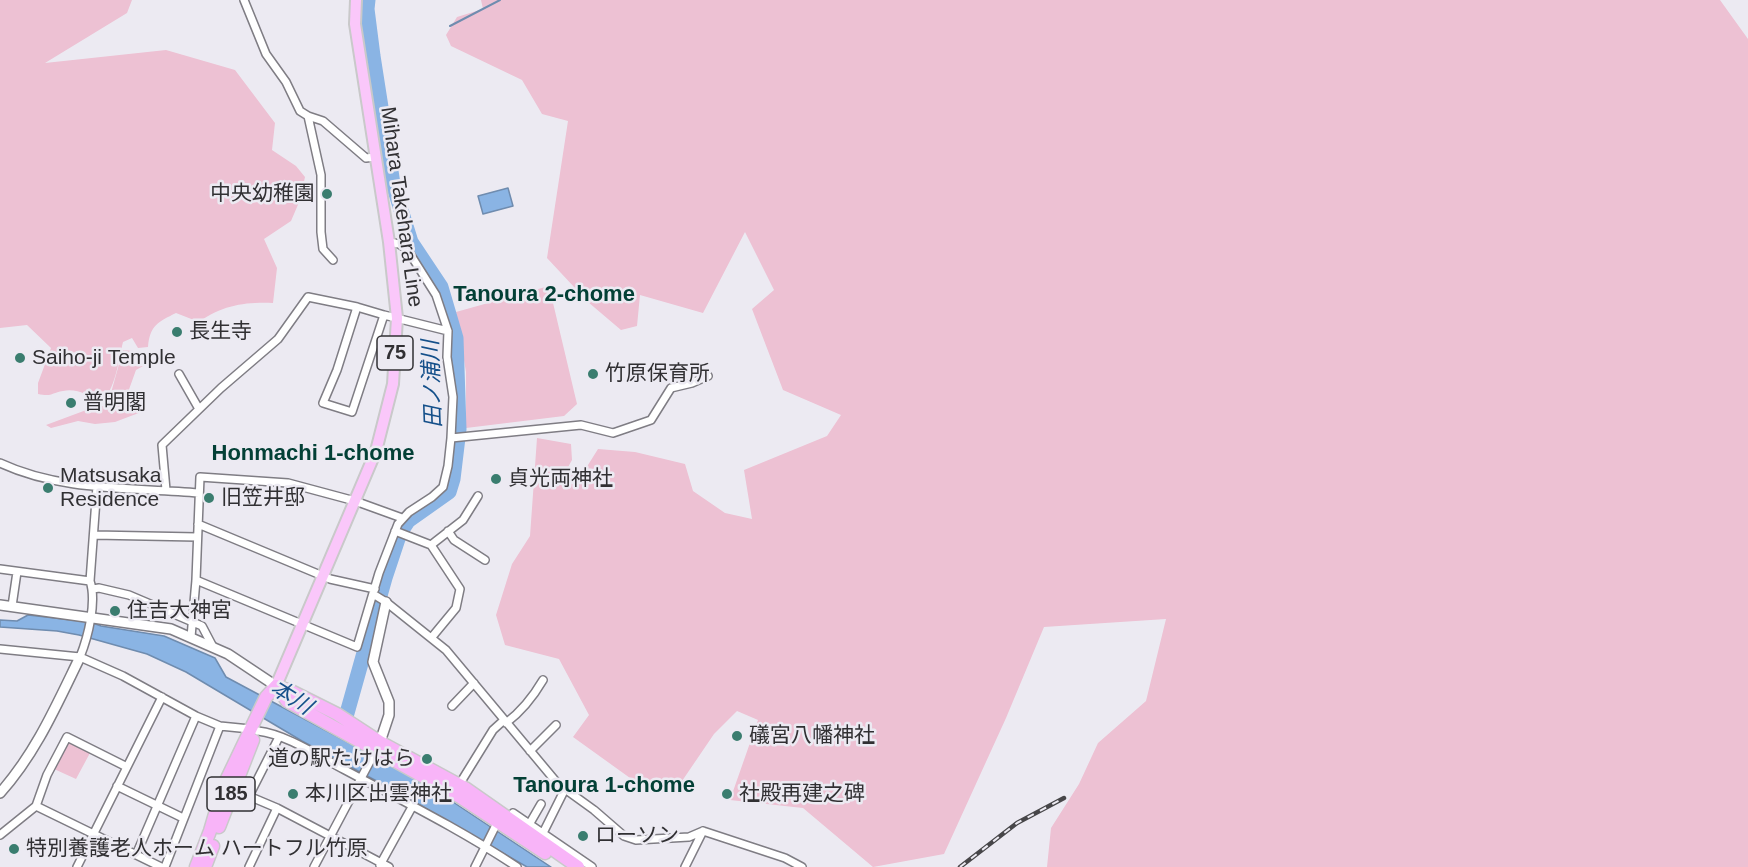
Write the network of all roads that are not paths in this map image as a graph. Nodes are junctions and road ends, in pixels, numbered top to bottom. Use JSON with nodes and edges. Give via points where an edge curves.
{"nodes":[{"id":1,"x":244,"y":0,"type":"edge"},
{"id":2,"x":356,"y":0,"type":"edge"},
{"id":3,"x":308,"y":116,"type":"junction"},
{"id":4,"x":375,"y":156,"type":"junction"},
{"id":5,"x":388,"y":242,"type":"junction"},
{"id":6,"x":333,"y":260,"type":"dead end"},
{"id":7,"x":357,"y":307,"type":"junction"},
{"id":8,"x":384,"y":315,"type":"junction"},
{"id":9,"x":397,"y":318,"type":"junction"},
{"id":10,"x":448,"y":332,"type":"junction"},
{"id":11,"x":179,"y":374,"type":"dead end"},
{"id":12,"x":708,"y":376,"type":"dead end"},
{"id":13,"x":199,"y":409,"type":"junction"},
{"id":14,"x":456,"y":438,"type":"junction"},
{"id":15,"x":0,"y":463,"type":"edge"},
{"id":16,"x":97,"y":486,"type":"junction"},
{"id":17,"x":166,"y":490,"type":"junction"},
{"id":18,"x":199,"y":493,"type":"junction"},
{"id":19,"x":478,"y":496,"type":"dead end"},
{"id":20,"x":355,"y":501,"type":"junction"},
{"id":21,"x":402,"y":518,"type":"junction"},
{"id":22,"x":198,"y":524,"type":"junction"},
{"id":23,"x":395,"y":531,"type":"junction"},
{"id":24,"x":448,"y":531,"type":"junction"},
{"id":25,"x":94,"y":535,"type":"junction"},
{"id":26,"x":197,"y":537,"type":"junction"},
{"id":27,"x":431,"y":545,"type":"junction"},
{"id":28,"x":485,"y":560,"type":"dead end"},
{"id":29,"x":0,"y":569,"type":"edge"},
{"id":30,"x":17,"y":572,"type":"junction"},
{"id":31,"x":322,"y":575,"type":"junction"},
{"id":32,"x":196,"y":580,"type":"junction"},
{"id":33,"x":91,"y":585,"type":"junction"},
{"id":34,"x":374,"y":593,"type":"junction"},
{"id":35,"x":385,"y":601,"type":"junction"},
{"id":36,"x":0,"y":604,"type":"edge"},
{"id":37,"x":12,"y":606,"type":"junction"},
{"id":38,"x":90,"y":620,"type":"junction"},
{"id":39,"x":192,"y":622,"type":"junction"},
{"id":40,"x":302,"y":624,"type":"junction"},
{"id":41,"x":191,"y":637,"type":"junction"},
{"id":42,"x":432,"y":637,"type":"junction"},
{"id":43,"x":212,"y":645,"type":"junction"},
{"id":44,"x":0,"y":649,"type":"edge"},
{"id":45,"x":80,"y":657,"type":"junction"},
{"id":46,"x":543,"y":680,"type":"dead end"},
{"id":47,"x":474,"y":683,"type":"junction"},
{"id":48,"x":276,"y":686,"type":"junction"},
{"id":49,"x":162,"y":697,"type":"junction"},
{"id":50,"x":452,"y":706,"type":"dead end"},
{"id":51,"x":196,"y":716,"type":"junction"},
{"id":52,"x":505,"y":721,"type":"junction"},
{"id":53,"x":256,"y":725,"type":"junction"},
{"id":54,"x":556,"y":725,"type":"dead end"},
{"id":55,"x":220,"y":726,"type":"junction"},
{"id":56,"x":279,"y":737,"type":"junction"},
{"id":57,"x":376,"y":749,"type":"junction"},
{"id":58,"x":530,"y":752,"type":"junction"},
{"id":59,"x":127,"y":766,"type":"junction"},
{"id":60,"x":362,"y":776,"type":"junction"},
{"id":61,"x":459,"y":785,"type":"junction"},
{"id":62,"x":117,"y":786,"type":"junction"},
{"id":63,"x":228,"y":788,"type":"junction"},
{"id":64,"x":565,"y":789,"type":"junction"},
{"id":65,"x":0,"y":793,"type":"edge"},
{"id":66,"x":249,"y":796,"type":"junction"},
{"id":67,"x":541,"y":804,"type":"dead end"},
{"id":68,"x":36,"y":806,"type":"junction"},
{"id":69,"x":158,"y":806,"type":"junction"},
{"id":70,"x":411,"y":807,"type":"junction"},
{"id":71,"x":277,"y":808,"type":"junction"},
{"id":72,"x":183,"y":818,"type":"junction"},
{"id":73,"x":502,"y":819,"type":"junction"},
{"id":74,"x":530,"y":823,"type":"junction"},
{"id":75,"x":703,"y":831,"type":"junction"},
{"id":76,"x":93,"y":834,"type":"junction"},
{"id":77,"x":0,"y":835,"type":"edge"},
{"id":78,"x":330,"y":837,"type":"junction"},
{"id":79,"x":540,"y":840,"type":"junction"},
{"id":80,"x":485,"y":845,"type":"junction"},
{"id":81,"x":136,"y":855,"type":"junction"},
{"id":82,"x":383,"y":866,"type":"edge"},
{"id":83,"x":77,"y":867,"type":"edge"},
{"id":84,"x":163,"y":867,"type":"edge"},
{"id":85,"x":196,"y":867,"type":"edge"},
{"id":86,"x":205,"y":867,"type":"edge"},
{"id":87,"x":249,"y":867,"type":"edge"},
{"id":88,"x":314,"y":867,"type":"edge"},
{"id":89,"x":476,"y":867,"type":"edge"},
{"id":90,"x":517,"y":867,"type":"edge"},
{"id":91,"x":566,"y":867,"type":"edge"},
{"id":92,"x":578,"y":867,"type":"edge"},
{"id":93,"x":592,"y":867,"type":"edge"},
{"id":94,"x":686,"y":867,"type":"edge"},
{"id":95,"x":802,"y":867,"type":"edge"}],
"edges":[{"from":1,"to":3,"type":"street","via":[[266,54],[300,111]]},
{"from":2,"to":4,"type":"main road","name":"Mihara Takehara Line","number":"75","via":[[355,24]]},
{"from":3,"to":4,"type":"street","via":[[323,121],[366,158]]},
{"from":3,"to":6,"type":"street","via":[[321,175],[323,249]]},
{"from":4,"to":5,"type":"main road","name":"Mihara Takehara Line","number":"75"},
{"from":5,"to":9,"type":"main road","name":"Mihara Takehara Line","number":"75"},
{"from":5,"to":10,"type":"street","via":[[407,249],[436,295]]},
{"from":7,"to":8,"type":"street"},
{"from":7,"to":8,"type":"street","via":[[338,370],[323,403],[352,412]]},
{"from":7,"to":13,"type":"street","via":[[308,297],[279,339]]},
{"from":8,"to":9,"type":"street"},
{"from":9,"to":10,"type":"street"},
{"from":9,"to":20,"type":"main road","name":"Mihara Takehara Line","number":"75","via":[[393,384],[376,451]]},
{"from":10,"to":14,"type":"street"},
{"from":11,"to":13,"type":"street"},
{"from":12,"to":14,"type":"street","via":[[671,388],[651,420],[613,433],[580,425]]},
{"from":13,"to":17,"type":"street","via":[[162,445]]},
{"from":14,"to":21,"type":"street","via":[[443,487]]},
{"from":15,"to":16,"type":"street","via":[[54,481]]},
{"from":16,"to":17,"type":"street"},
{"from":16,"to":25,"type":"street"},
{"from":17,"to":18,"type":"street"},
{"from":18,"to":20,"type":"street","via":[[200,477],[288,483]]},
{"from":18,"to":22,"type":"street"},
{"from":19,"to":24,"type":"street","via":[[463,520]]},
{"from":20,"to":21,"type":"street"},
{"from":20,"to":31,"type":"main road","name":"Mihara Takehara Line","number":"75"},
{"from":21,"to":23,"type":"street"},
{"from":22,"to":26,"type":"street"},
{"from":22,"to":31,"type":"street"},
{"from":23,"to":27,"type":"street"},
{"from":23,"to":34,"type":"street"},
{"from":24,"to":27,"type":"street"},
{"from":24,"to":28,"type":"street","via":[[454,540]]},
{"from":25,"to":26,"type":"street"},
{"from":25,"to":33,"type":"street"},
{"from":26,"to":32,"type":"street"},
{"from":27,"to":42,"type":"street","via":[[460,589],[456,608]]},
{"from":29,"to":30,"type":"street"},
{"from":30,"to":33,"type":"street"},
{"from":30,"to":37,"type":"street"},
{"from":31,"to":34,"type":"street"},
{"from":31,"to":40,"type":"main road","name":"Mihara Takehara Line","number":"75"},
{"from":32,"to":39,"type":"street"},
{"from":32,"to":40,"type":"street"},
{"from":33,"to":38,"type":"street"},
{"from":33,"to":39,"type":"street","via":[[129,595]]},
{"from":34,"to":35,"type":"street"},
{"from":34,"to":40,"type":"street","via":[[357,647]]},
{"from":35,"to":42,"type":"street"},
{"from":35,"to":57,"type":"street","via":[[373,662],[389,715]]},
{"from":36,"to":37,"type":"street"},
{"from":37,"to":38,"type":"street"},
{"from":38,"to":41,"type":"street","via":[[162,627]]},
{"from":38,"to":45,"type":"street"},
{"from":39,"to":41,"type":"street"},
{"from":39,"to":43,"type":"street","via":[[202,626]]},
{"from":40,"to":48,"type":"main road","name":"Mihara Takehara Line","number":"75"},
{"from":41,"to":43,"type":"street"},
{"from":42,"to":47,"type":"street"},
{"from":43,"to":48,"type":"street"},
{"from":44,"to":45,"type":"street"},
{"from":45,"to":49,"type":"street"},
{"from":45,"to":65,"type":"street","via":[[45,728]]},
{"from":46,"to":52,"type":"street","via":[[533,698]]},
{"from":47,"to":50,"type":"street"},
{"from":47,"to":52,"type":"street"},
{"from":48,"to":53,"type":"highway","number":"185"},
{"from":48,"to":57,"type":"highway","via":[[291,691]]},
{"from":49,"to":51,"type":"street"},
{"from":49,"to":59,"type":"street"},
{"from":51,"to":55,"type":"street"},
{"from":51,"to":69,"type":"street"},
{"from":52,"to":58,"type":"street"},
{"from":52,"to":61,"type":"street","via":[[493,730]]},
{"from":53,"to":55,"type":"street"},
{"from":53,"to":56,"type":"street"},
{"from":53,"to":63,"type":"highway","number":"185"},
{"from":54,"to":58,"type":"street"},
{"from":55,"to":72,"type":"street"},
{"from":56,"to":60,"type":"street"},
{"from":56,"to":66,"type":"street"},
{"from":57,"to":60,"type":"street"},
{"from":57,"to":61,"type":"highway"},
{"from":57,"to":73,"type":"highway"},
{"from":58,"to":64,"type":"street"},
{"from":59,"to":62,"type":"street"},
{"from":59,"to":68,"type":"street","via":[[67,738]]},
{"from":60,"to":70,"type":"street"},
{"from":60,"to":78,"type":"street"},
{"from":61,"to":73,"type":"highway"},
{"from":62,"to":69,"type":"street"},
{"from":62,"to":76,"type":"street"},
{"from":63,"to":66,"type":"street"},
{"from":63,"to":85,"type":"highway","number":"185"},
{"from":63,"to":86,"type":"highway","number":"185"},
{"from":64,"to":75,"type":"street","via":[[624,836],[636,840],[689,837]]},
{"from":64,"to":79,"type":"street"},
{"from":66,"to":71,"type":"street"},
{"from":67,"to":74,"type":"street"},
{"from":68,"to":76,"type":"street"},
{"from":68,"to":77,"type":"street"},
{"from":69,"to":72,"type":"street"},
{"from":69,"to":81,"type":"street"},
{"from":70,"to":80,"type":"street"},
{"from":70,"to":82,"type":"street"},
{"from":71,"to":78,"type":"street"},
{"from":71,"to":87,"type":"street"},
{"from":72,"to":84,"type":"street"},
{"from":73,"to":74,"type":"street"},
{"from":73,"to":79,"type":"highway"},
{"from":73,"to":80,"type":"street"},
{"from":74,"to":79,"type":"street"},
{"from":75,"to":94,"type":"street"},
{"from":75,"to":95,"type":"street"},
{"from":76,"to":81,"type":"street"},
{"from":76,"to":83,"type":"street"},
{"from":78,"to":82,"type":"street"},
{"from":78,"to":88,"type":"street"},
{"from":79,"to":91,"type":"highway"},
{"from":79,"to":92,"type":"highway"},
{"from":79,"to":93,"type":"street"},
{"from":80,"to":89,"type":"street"},
{"from":80,"to":90,"type":"street"},
{"from":81,"to":84,"type":"street"}]}
